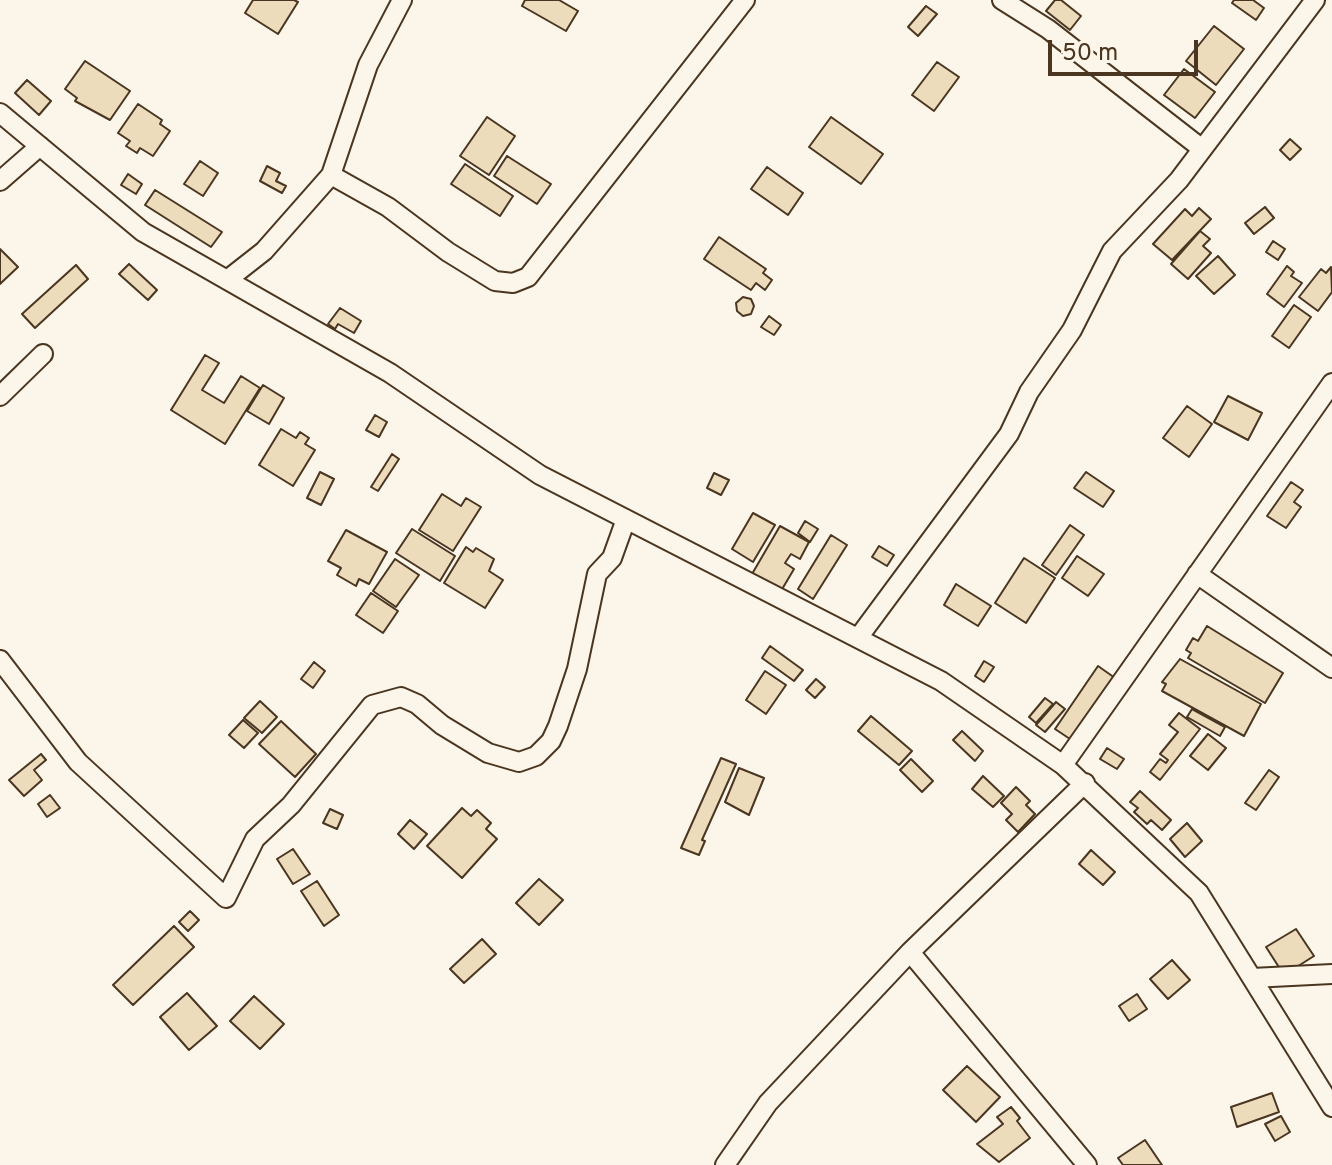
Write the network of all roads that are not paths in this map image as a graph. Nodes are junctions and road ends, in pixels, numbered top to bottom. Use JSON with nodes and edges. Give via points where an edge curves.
{"nodes":[{"id":1,"x":402,"y":0,"type":"edge"},
{"id":2,"x":745,"y":0,"type":"edge"},
{"id":3,"x":1002,"y":0,"type":"edge"},
{"id":4,"x":1315,"y":0,"type":"edge"},
{"id":5,"x":0,"y":113,"type":"edge"},
{"id":6,"x":40,"y":146,"type":"junction"},
{"id":7,"x":1201,"y":148,"type":"junction"},
{"id":8,"x":331,"y":175,"type":"junction"},
{"id":9,"x":0,"y":181,"type":"edge"},
{"id":10,"x":227,"y":280,"type":"junction"},
{"id":11,"x":43,"y":354,"type":"dead end"},
{"id":12,"x":1332,"y":383,"type":"edge"},
{"id":13,"x":0,"y":396,"type":"edge"},
{"id":14,"x":626,"y":519,"type":"junction"},
{"id":15,"x":1197,"y":574,"type":"junction"},
{"id":16,"x":858,"y":638,"type":"junction"},
{"id":17,"x":0,"y":660,"type":"edge"},
{"id":18,"x":1332,"y":668,"type":"edge"},
{"id":19,"x":1063,"y":765,"type":"junction"},
{"id":20,"x":1085,"y":783,"type":"junction"},
{"id":21,"x":910,"y":952,"type":"junction"},
{"id":22,"x":1332,"y":974,"type":"edge"},
{"id":23,"x":1252,"y":978,"type":"junction"},
{"id":24,"x":1332,"y":1107,"type":"edge"},
{"id":25,"x":725,"y":1165,"type":"edge"},
{"id":26,"x":1087,"y":1165,"type":"edge"}],
"edges":[{"from":1,"to":8,"type":"street","via":[[368,65]]},
{"from":2,"to":8,"type":"street","via":[[528,277],[513,283],[495,281],[388,207]]},
{"from":3,"to":7,"type":"street","via":[[1048,29]]},
{"from":4,"to":7,"type":"street"},
{"from":5,"to":6,"type":"street"},
{"from":6,"to":9,"type":"street"},
{"from":6,"to":10,"type":"street","via":[[143,232]]},
{"from":7,"to":16,"type":"street","via":[[1179,180],[1112,251],[1009,434]]},
{"from":8,"to":10,"type":"street","via":[[264,251]]},
{"from":10,"to":14,"type":"street","via":[[390,373],[540,475]]},
{"from":11,"to":13,"type":"street"},
{"from":12,"to":15,"type":"street"},
{"from":14,"to":16,"type":"street"},
{"from":14,"to":17,"type":"street","via":[[612,558],[597,574],[577,669],[558,726],[536,756],[519,762],[488,753],[401,697],[372,705],[291,805],[255,839],[226,898],[78,762]]},
{"from":15,"to":18,"type":"street"},
{"from":15,"to":19,"type":"street"},
{"from":16,"to":19,"type":"street","via":[[941,681]]},
{"from":19,"to":20,"type":"street"},
{"from":20,"to":21,"type":"street"},
{"from":20,"to":23,"type":"street","via":[[1199,893]]},
{"from":21,"to":25,"type":"street","via":[[768,1103]]},
{"from":21,"to":26,"type":"street"},
{"from":22,"to":23,"type":"street"},
{"from":23,"to":24,"type":"street"}]}
